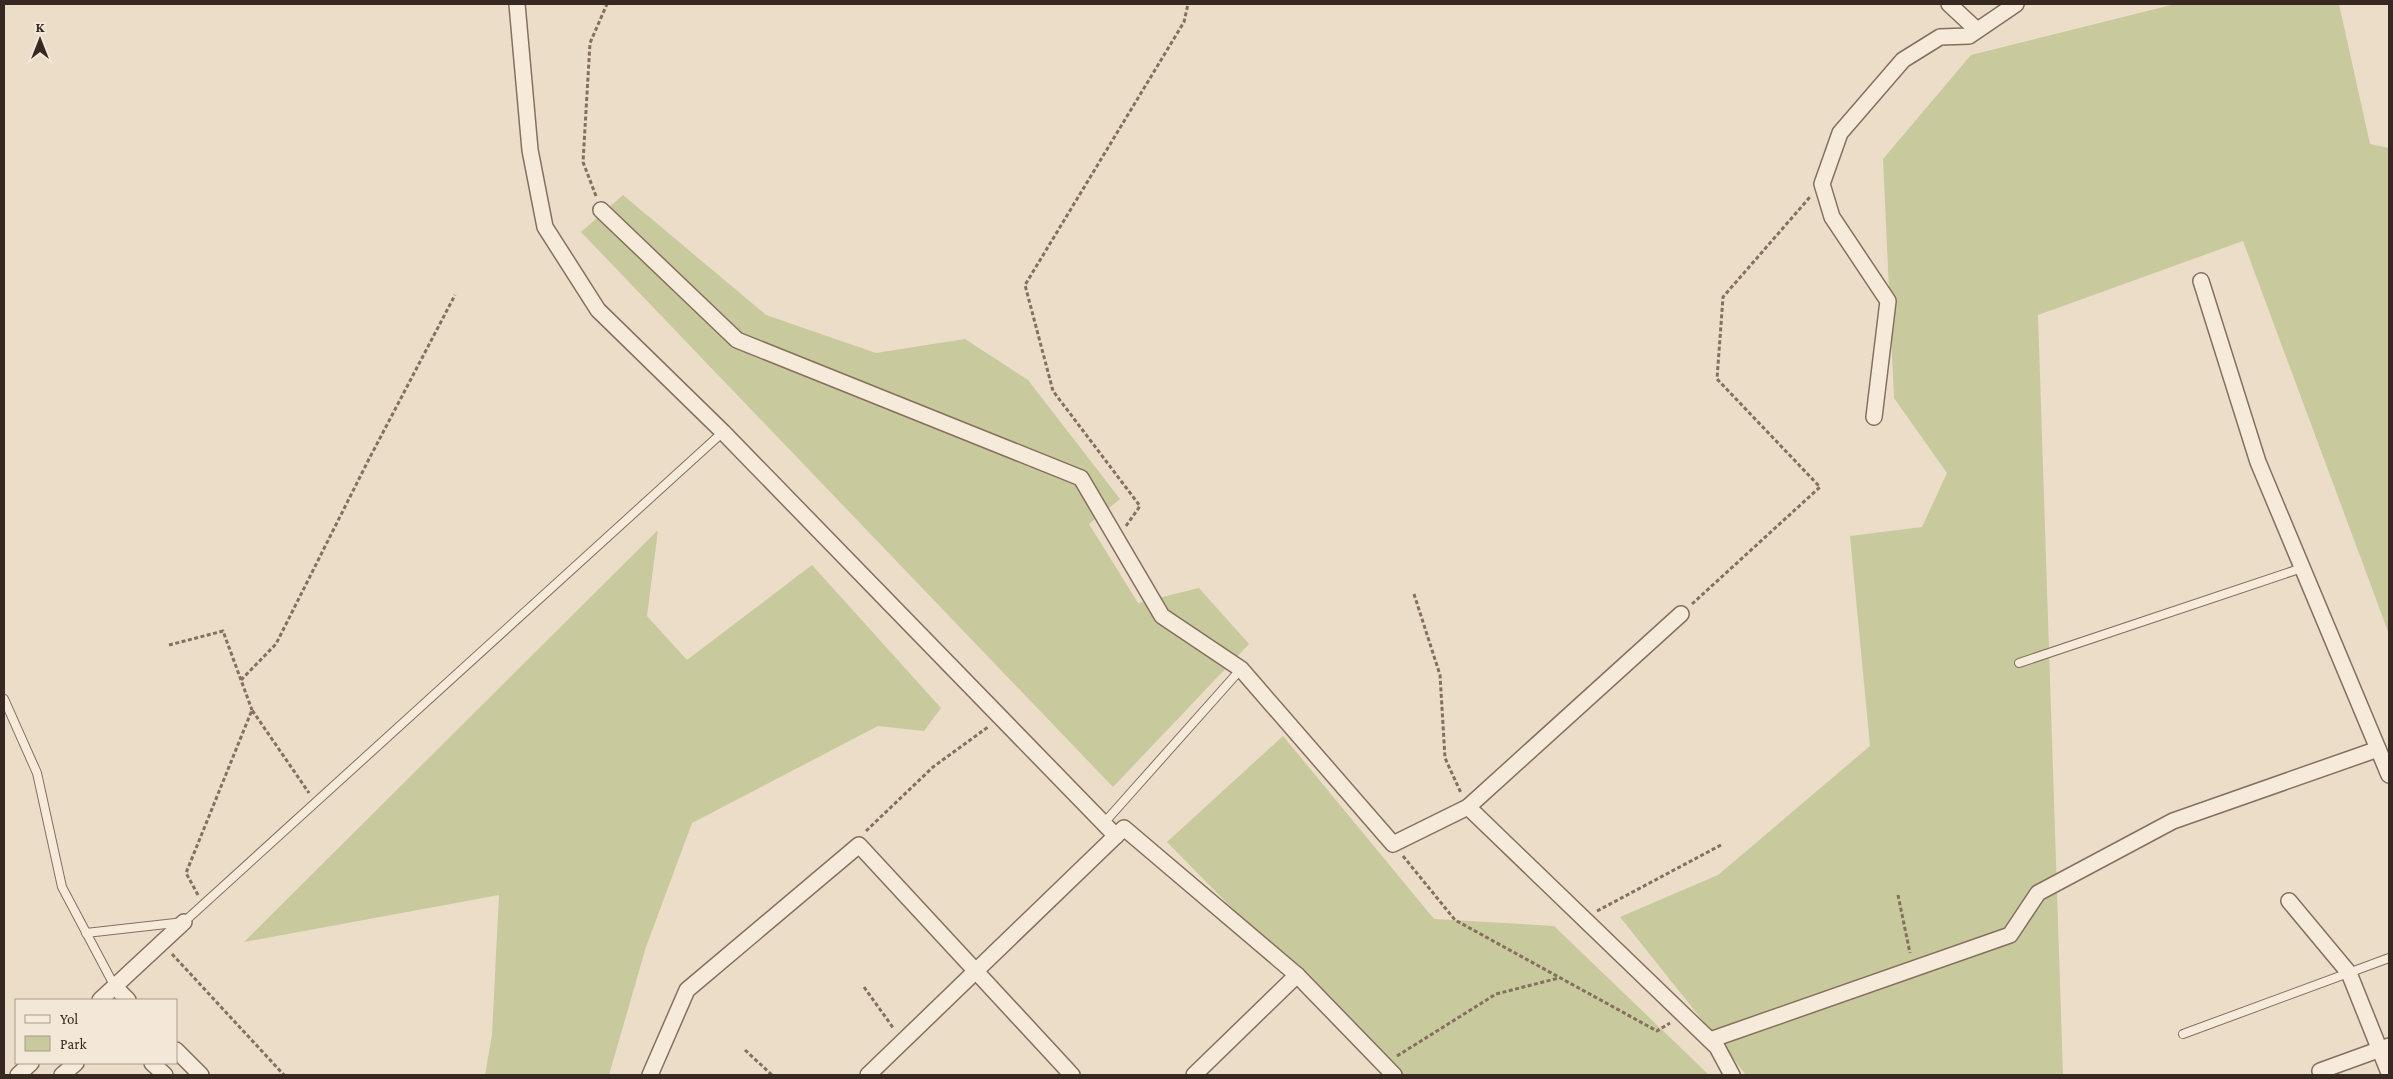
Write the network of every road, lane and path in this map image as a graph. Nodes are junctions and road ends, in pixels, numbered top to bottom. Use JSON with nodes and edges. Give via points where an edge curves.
{"nodes":[{"id":1,"x":517,"y":4,"type":"edge"},
{"id":2,"x":607,"y":4,"type":"edge"},
{"id":3,"x":1188,"y":4,"type":"edge"},
{"id":4,"x":1949,"y":4,"type":"edge"},
{"id":5,"x":2016,"y":4,"type":"edge"},
{"id":6,"x":1977,"y":30,"type":"junction"},
{"id":7,"x":1822,"y":184,"type":"junction"},
{"id":8,"x":601,"y":210,"type":"joint"},
{"id":9,"x":2201,"y":281,"type":"dead end"},
{"id":10,"x":455,"y":295,"type":"dead end"},
{"id":11,"x":1874,"y":417,"type":"dead end"},
{"id":12,"x":723,"y":432,"type":"junction"},
{"id":13,"x":1116,"y":538,"type":"junction"},
{"id":14,"x":2302,"y":568,"type":"junction"},
{"id":15,"x":1414,"y":594,"type":"dead end"},
{"id":16,"x":1681,"y":614,"type":"joint"},
{"id":17,"x":168,"y":644,"type":"dead end"},
{"id":18,"x":2019,"y":663,"type":"dead end"},
{"id":19,"x":1241,"y":669,"type":"junction"},
{"id":20,"x":241,"y":680,"type":"junction"},
{"id":21,"x":4,"y":700,"type":"edge"},
{"id":22,"x":252,"y":710,"type":"junction"},
{"id":23,"x":1001,"y":718,"type":"junction"},
{"id":24,"x":2378,"y":749,"type":"junction"},
{"id":25,"x":2389,"y":775,"type":"edge"},
{"id":26,"x":315,"y":802,"type":"junction"},
{"id":27,"x":1468,"y":807,"type":"junction"},
{"id":28,"x":1104,"y":823,"type":"junction"},
{"id":29,"x":1116,"y":836,"type":"junction"},
{"id":30,"x":1393,"y":844,"type":"junction"},
{"id":31,"x":858,"y":846,"type":"junction"},
{"id":32,"x":1721,"y":846,"type":"dead end"},
{"id":33,"x":1898,"y":895,"type":"dead end"},
{"id":34,"x":2289,"y":901,"type":"dead end"},
{"id":35,"x":203,"y":904,"type":"junction"},
{"id":36,"x":1584,"y":918,"type":"junction"},
{"id":37,"x":184,"y":922,"type":"junction"},
{"id":38,"x":86,"y":933,"type":"junction"},
{"id":39,"x":161,"y":943,"type":"junction"},
{"id":40,"x":2389,"y":958,"type":"edge"},
{"id":41,"x":1914,"y":968,"type":"junction"},
{"id":42,"x":976,"y":972,"type":"junction"},
{"id":43,"x":2350,"y":973,"type":"junction"},
{"id":44,"x":1297,"y":975,"type":"junction"},
{"id":45,"x":1560,"y":978,"type":"junction"},
{"id":46,"x":114,"y":987,"type":"junction"},
{"id":47,"x":864,"y":987,"type":"dead end"},
{"id":48,"x":101,"y":999,"type":"edge"},
{"id":49,"x":127,"y":999,"type":"edge"},
{"id":50,"x":1684,"y":1015,"type":"junction"},
{"id":51,"x":2182,"y":1034,"type":"dead end"},
{"id":52,"x":1710,"y":1040,"type":"junction"},
{"id":53,"x":904,"y":1041,"type":"junction"},
{"id":54,"x":2385,"y":1048,"type":"edge"},
{"id":55,"x":745,"y":1050,"type":"dead end"},
{"id":56,"x":178,"y":1052,"type":"edge"},
{"id":57,"x":30,"y":1064,"type":"edge"},
{"id":58,"x":75,"y":1064,"type":"edge"},
{"id":59,"x":153,"y":1064,"type":"edge"},
{"id":60,"x":1389,"y":1070,"type":"edge"},
{"id":61,"x":2320,"y":1073,"type":"edge"},
{"id":62,"x":2389,"y":1073,"type":"edge"},
{"id":63,"x":18,"y":1075,"type":"edge"},
{"id":64,"x":62,"y":1075,"type":"edge"},
{"id":65,"x":164,"y":1075,"type":"edge"},
{"id":66,"x":201,"y":1075,"type":"edge"},
{"id":67,"x":284,"y":1075,"type":"edge"},
{"id":68,"x":650,"y":1075,"type":"edge"},
{"id":69,"x":772,"y":1075,"type":"edge"},
{"id":70,"x":868,"y":1075,"type":"edge"},
{"id":71,"x":1072,"y":1075,"type":"edge"},
{"id":72,"x":1194,"y":1075,"type":"edge"},
{"id":73,"x":1732,"y":1075,"type":"edge"}],
"edges":[{"from":1,"to":12,"type":"street","via":[[530,150],[545,227],[598,310]]},
{"from":2,"to":8,"type":"path","via":[[590,44],[582,162]]},
{"from":3,"to":13,"type":"path","via":[[1184,22],[1025,285],[1053,391],[1140,506]]},
{"from":4,"to":6,"type":"street"},
{"from":5,"to":6,"type":"street"},
{"from":6,"to":7,"type":"street","via":[[1969,36],[1940,37],[1903,60],[1840,133]]},
{"from":7,"to":11,"type":"street","via":[[1832,217],[1888,301]]},
{"from":7,"to":16,"type":"path","via":[[1723,297],[1717,379],[1820,487]]},
{"from":8,"to":13,"type":"street","via":[[737,340],[1081,478]]},
{"from":9,"to":14,"type":"street","via":[[2258,462]]},
{"from":10,"to":20,"type":"path","via":[[276,644]]},
{"from":12,"to":23,"type":"street"},
{"from":12,"to":26,"type":"lane"},
{"from":13,"to":19,"type":"street","via":[[1162,616]]},
{"from":14,"to":18,"type":"lane"},
{"from":14,"to":24,"type":"street"},
{"from":15,"to":27,"type":"path","via":[[1440,675],[1445,758]]},
{"from":16,"to":27,"type":"street"},
{"from":17,"to":20,"type":"path","via":[[223,631]]},
{"from":19,"to":28,"type":"lane"},
{"from":19,"to":30,"type":"street"},
{"from":20,"to":22,"type":"path"},
{"from":21,"to":38,"type":"lane","via":[[37,773],[62,887]]},
{"from":22,"to":26,"type":"path"},
{"from":22,"to":35,"type":"path","via":[[186,874]]},
{"from":23,"to":28,"type":"street"},
{"from":23,"to":31,"type":"path","via":[[933,767],[864,833]]},
{"from":24,"to":25,"type":"street"},
{"from":24,"to":41,"type":"street","via":[[2173,821],[2038,893],[2010,935]]},
{"from":26,"to":35,"type":"lane"},
{"from":27,"to":30,"type":"street"},
{"from":27,"to":36,"type":"street"},
{"from":28,"to":29,"type":"street"},
{"from":29,"to":42,"type":"street"},
{"from":29,"to":44,"type":"street","via":[[1124,828]]},
{"from":30,"to":45,"type":"path","via":[[1455,920]]},
{"from":31,"to":42,"type":"street"},
{"from":31,"to":68,"type":"street","via":[[687,990]]},
{"from":32,"to":36,"type":"path"},
{"from":33,"to":41,"type":"path"},
{"from":34,"to":43,"type":"street"},
{"from":35,"to":37,"type":"lane"},
{"from":36,"to":50,"type":"street"},
{"from":37,"to":38,"type":"lane"},
{"from":37,"to":39,"type":"street"},
{"from":38,"to":46,"type":"lane"},
{"from":39,"to":46,"type":"street"},
{"from":39,"to":67,"type":"path"},
{"from":40,"to":43,"type":"lane"},
{"from":41,"to":52,"type":"street"},
{"from":42,"to":53,"type":"street"},
{"from":42,"to":71,"type":"street"},
{"from":43,"to":51,"type":"lane"},
{"from":43,"to":54,"type":"street"},
{"from":44,"to":60,"type":"street"},
{"from":44,"to":72,"type":"street"},
{"from":45,"to":50,"type":"path","via":[[1657,1031]]},
{"from":45,"to":60,"type":"path","via":[[1496,994]]},
{"from":46,"to":48,"type":"street"},
{"from":46,"to":49,"type":"street"},
{"from":47,"to":53,"type":"path"},
{"from":50,"to":52,"type":"street"},
{"from":52,"to":73,"type":"street"},
{"from":53,"to":70,"type":"street"},
{"from":54,"to":61,"type":"street"},
{"from":54,"to":62,"type":"street"},
{"from":55,"to":69,"type":"path"},
{"from":56,"to":66,"type":"street"},
{"from":57,"to":63,"type":"street"},
{"from":58,"to":64,"type":"street"},
{"from":59,"to":65,"type":"street"}]}
